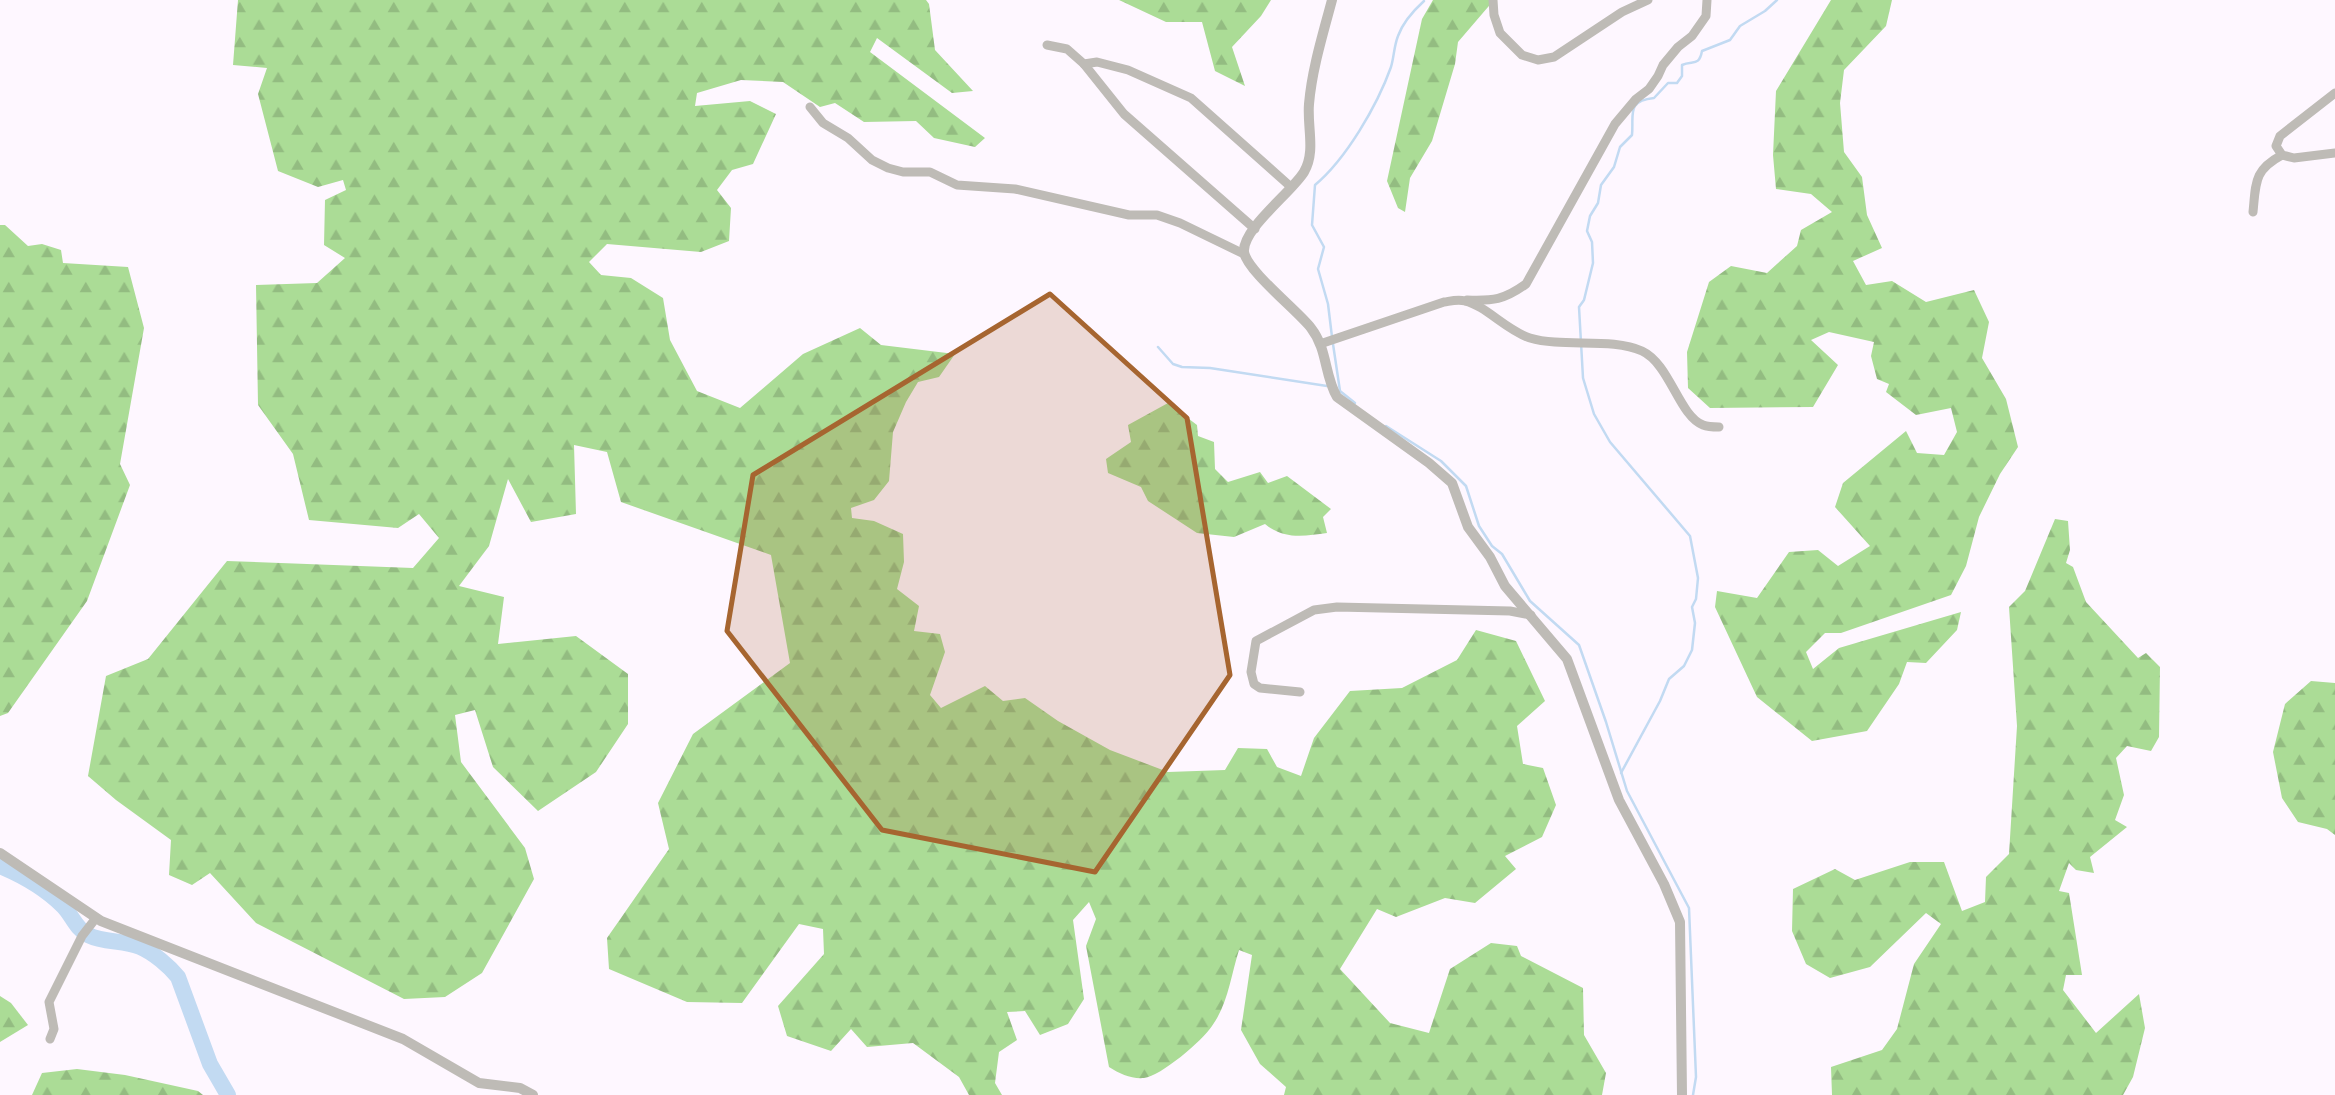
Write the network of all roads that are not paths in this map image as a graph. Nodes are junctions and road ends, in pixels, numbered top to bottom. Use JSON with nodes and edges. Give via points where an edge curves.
{"nodes":[{"id":1,"x":1332,"y":0,"type":"edge"},
{"id":2,"x":1493,"y":0,"type":"edge"},
{"id":3,"x":1648,"y":0,"type":"edge"},
{"id":4,"x":1707,"y":0,"type":"edge"},
{"id":5,"x":1046,"y":45,"type":"dead end"},
{"id":6,"x":1084,"y":64,"type":"junction"},
{"id":7,"x":2335,"y":93,"type":"edge"},
{"id":8,"x":810,"y":107,"type":"dead end"},
{"id":9,"x":2335,"y":153,"type":"edge"},
{"id":10,"x":2282,"y":155,"type":"junction"},
{"id":11,"x":1291,"y":187,"type":"junction"},
{"id":12,"x":2253,"y":212,"type":"dead end"},
{"id":13,"x":1255,"y":229,"type":"junction"},
{"id":14,"x":1244,"y":254,"type":"junction"},
{"id":15,"x":1462,"y":300,"type":"junction"},
{"id":16,"x":1320,"y":344,"type":"junction"},
{"id":17,"x":1719,"y":428,"type":"dead end"},
{"id":18,"x":1533,"y":616,"type":"junction"},
{"id":19,"x":1300,"y":692,"type":"dead end"},
{"id":20,"x":0,"y":853,"type":"edge"},
{"id":21,"x":96,"y":918,"type":"junction"},
{"id":22,"x":50,"y":1039,"type":"dead end"},
{"id":23,"x":533,"y":1095,"type":"edge"},
{"id":24,"x":1682,"y":1095,"type":"edge"}],
"edges":[{"from":1,"to":11,"type":"street","via":[[1309,106],[1311,155]]},
{"from":2,"to":3,"type":"street","via":[[1500,33],[1522,55],[1538,60],[1554,57]]},
{"from":4,"to":15,"type":"street","via":[[1706,16],[1692,36],[1615,124],[1525,284],[1510,296]]},
{"from":5,"to":6,"type":"street","via":[[1067,49]]},
{"from":6,"to":11,"type":"street","via":[[1097,62],[1128,70],[1191,98]]},
{"from":6,"to":13,"type":"street","via":[[1124,114]]},
{"from":7,"to":10,"type":"street","via":[[2280,136],[2276,146]]},
{"from":8,"to":14,"type":"street","via":[[823,123],[888,169],[930,172],[957,185],[1015,189],[1120,214],[1157,215]]},
{"from":9,"to":10,"type":"street"},
{"from":10,"to":12,"type":"street","via":[[2257,177]]},
{"from":11,"to":13,"type":"street"},
{"from":13,"to":14,"type":"street"},
{"from":14,"to":16,"type":"street"},
{"from":15,"to":16,"type":"street"},
{"from":15,"to":17,"type":"street","via":[[1533,339],[1644,352],[1664,372],[1690,414],[1702,425]]},
{"from":16,"to":18,"type":"street","via":[[1337,397],[1452,483],[1468,527],[1506,586]]},
{"from":18,"to":19,"type":"street","via":[[1510,611],[1314,610],[1261,637],[1254,651],[1254,684]]},
{"from":18,"to":24,"type":"street","via":[[1567,659],[1619,800],[1680,922]]},
{"from":20,"to":21,"type":"street"},
{"from":21,"to":22,"type":"street","via":[[49,1002],[54,1029]]},
{"from":21,"to":23,"type":"street","via":[[403,1040],[479,1083],[520,1088]]}]}
